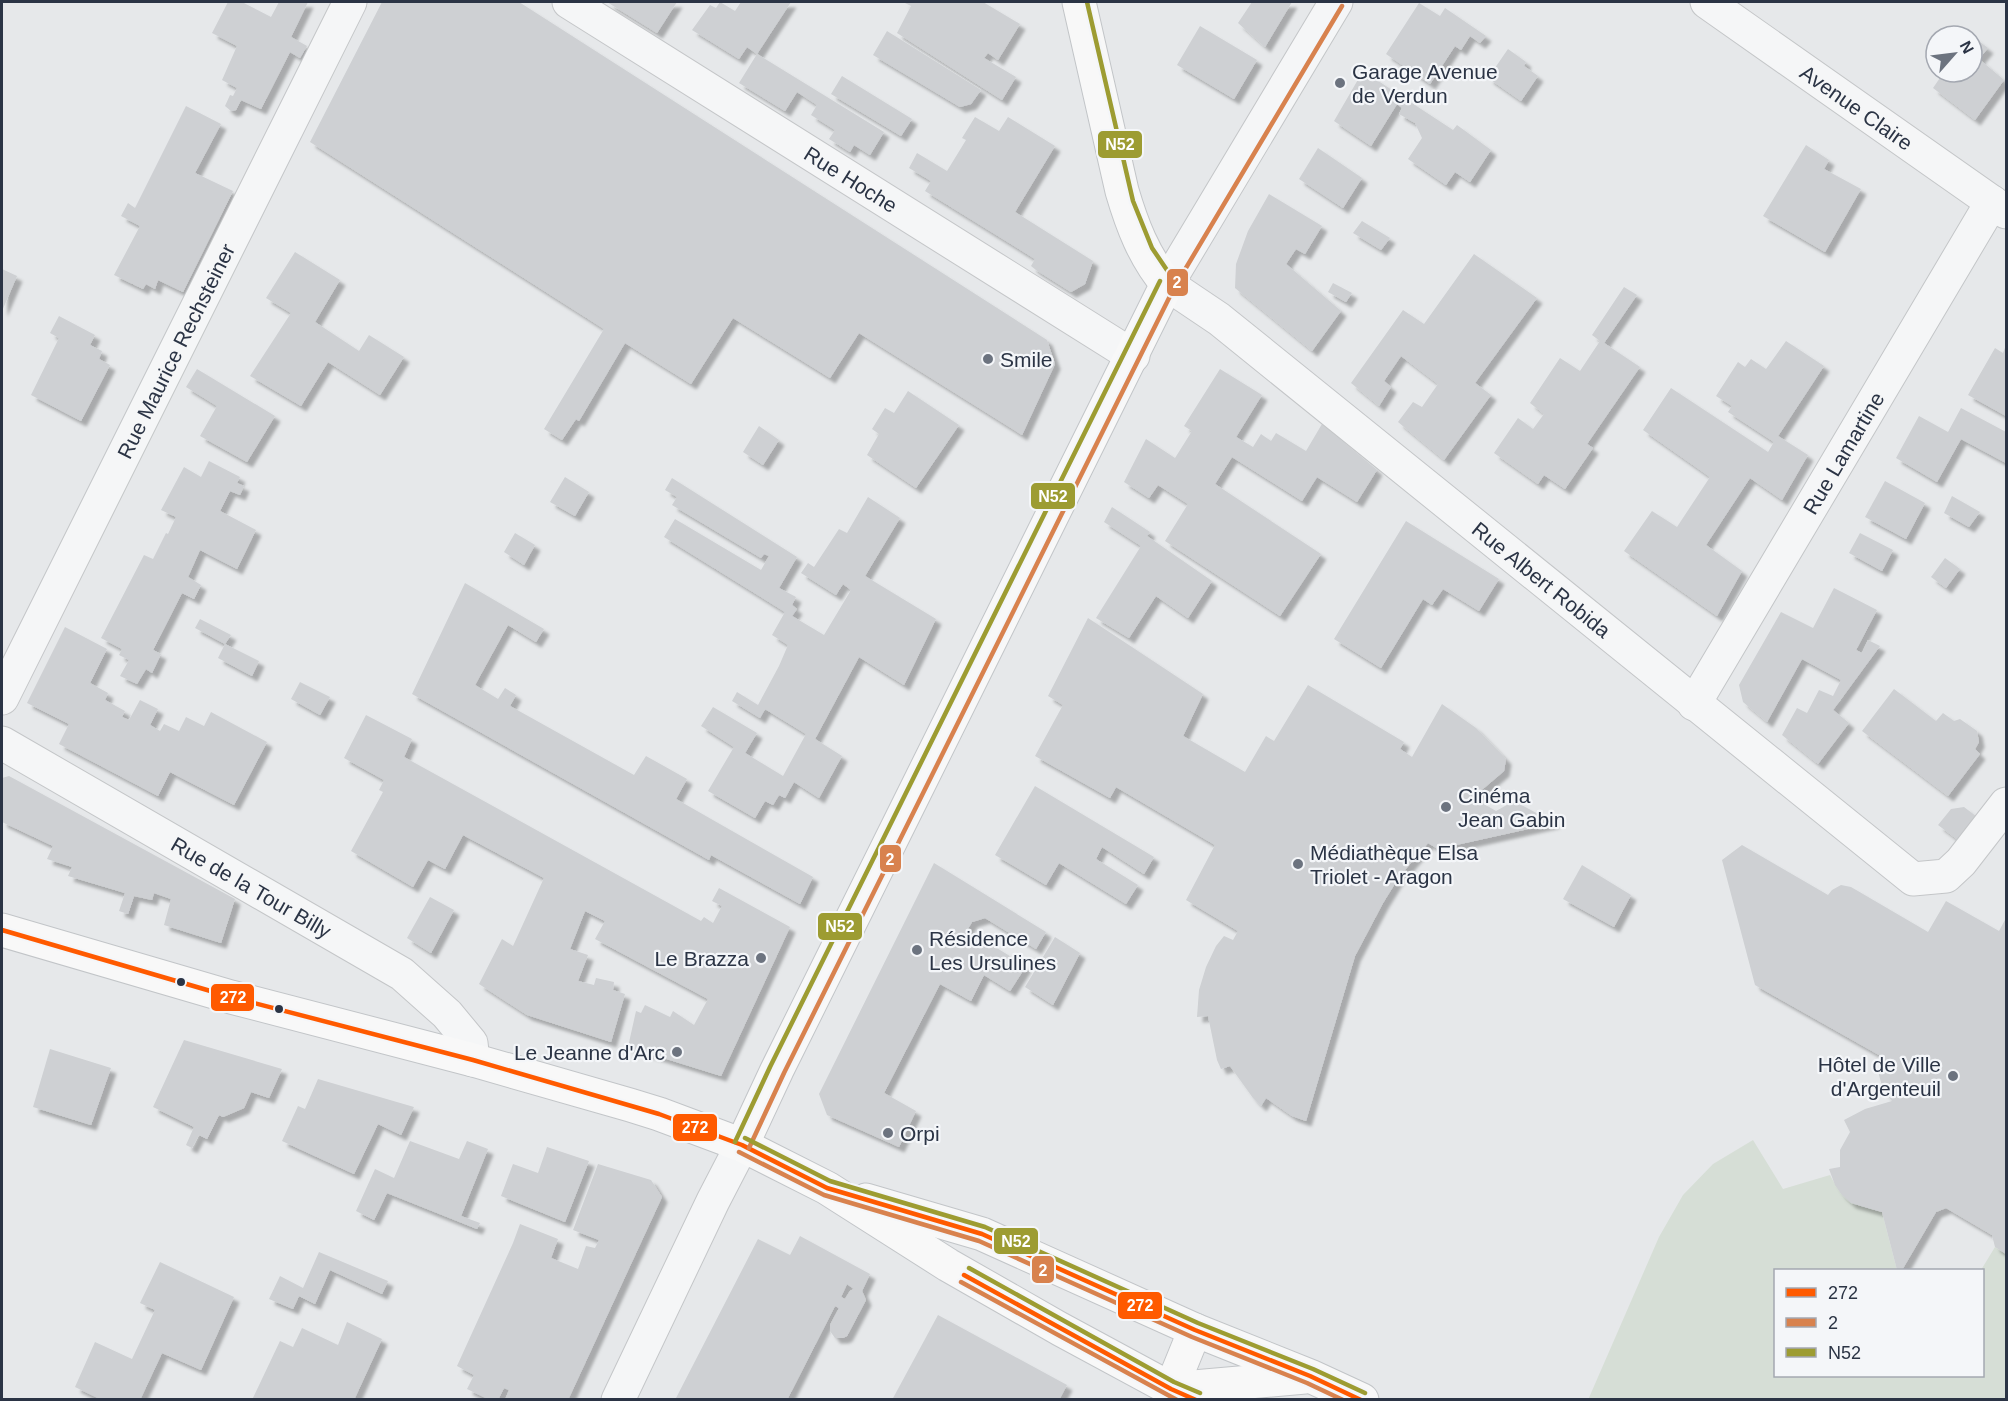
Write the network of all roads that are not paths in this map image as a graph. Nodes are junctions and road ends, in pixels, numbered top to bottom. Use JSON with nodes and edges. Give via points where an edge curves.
{"nodes":[{"id":1,"x":350,"y":2,"type":"edge"},
{"id":2,"x":569,"y":2,"type":"edge"},
{"id":3,"x":1079,"y":2,"type":"edge"},
{"id":4,"x":1336,"y":2,"type":"edge"},
{"id":5,"x":1707,"y":2,"type":"edge"},
{"id":6,"x":1999,"y":207,"type":"edge"},
{"id":7,"x":1167,"y":284,"type":"junction"},
{"id":8,"x":1132,"y":356,"type":"junction"},
{"id":9,"x":2,"y":698,"type":"edge"},
{"id":10,"x":1694,"y":704,"type":"junction"},
{"id":11,"x":2,"y":743,"type":"edge"},
{"id":12,"x":2007,"y":804,"type":"edge"},
{"id":13,"x":2,"y":930,"type":"edge"},
{"id":14,"x":473,"y":1060,"type":"junction"},
{"id":15,"x":742,"y":1145,"type":"junction"},
{"id":16,"x":827,"y":1188,"type":"junction"},
{"id":17,"x":1195,"y":1330,"type":"junction"},
{"id":18,"x":1310,"y":1376,"type":"junction"},
{"id":19,"x":1174,"y":1397,"type":"edge"},
{"id":20,"x":618,"y":1400,"type":"edge"},
{"id":21,"x":1362,"y":1400,"type":"edge"}],
"edges":[{"from":1,"to":9,"type":"street","name":"Rue Maurice Rechsteiner"},
{"from":2,"to":8,"type":"street","name":"Rue Hoche"},
{"from":3,"to":7,"type":"main road","via":[[1131,221],[1152,266]]},
{"from":4,"to":7,"type":"street"},
{"from":5,"to":6,"type":"street","name":"Avenue Claire"},
{"from":6,"to":10,"type":"street","name":"Rue Lamartine"},
{"from":7,"to":8,"type":"main road"},
{"from":7,"to":10,"type":"street","name":"Rue Albert Robida","via":[[1219,319]]},
{"from":8,"to":15,"type":"main road"},
{"from":10,"to":12,"type":"street","name":"Rue Albert Robida","via":[[1913,879],[1946,876],[1962,862]]},
{"from":11,"to":14,"type":"street","name":"Rue de la Tour Billy","via":[[402,974],[447,1014],[471,1043]]},
{"from":13,"to":14,"type":"main road","via":[[231,997]]},
{"from":14,"to":15,"type":"main road","via":[[659,1114]]},
{"from":15,"to":16,"type":"main road"},
{"from":15,"to":20,"type":"street"},
{"from":16,"to":17,"type":"main road","via":[[982,1234]]},
{"from":16,"to":19,"type":"main road","via":[[948,1265]]},
{"from":17,"to":18,"type":"main road"},
{"from":17,"to":19,"type":"main road"},
{"from":18,"to":19,"type":"main road"},
{"from":18,"to":21,"type":"main road"}]}
